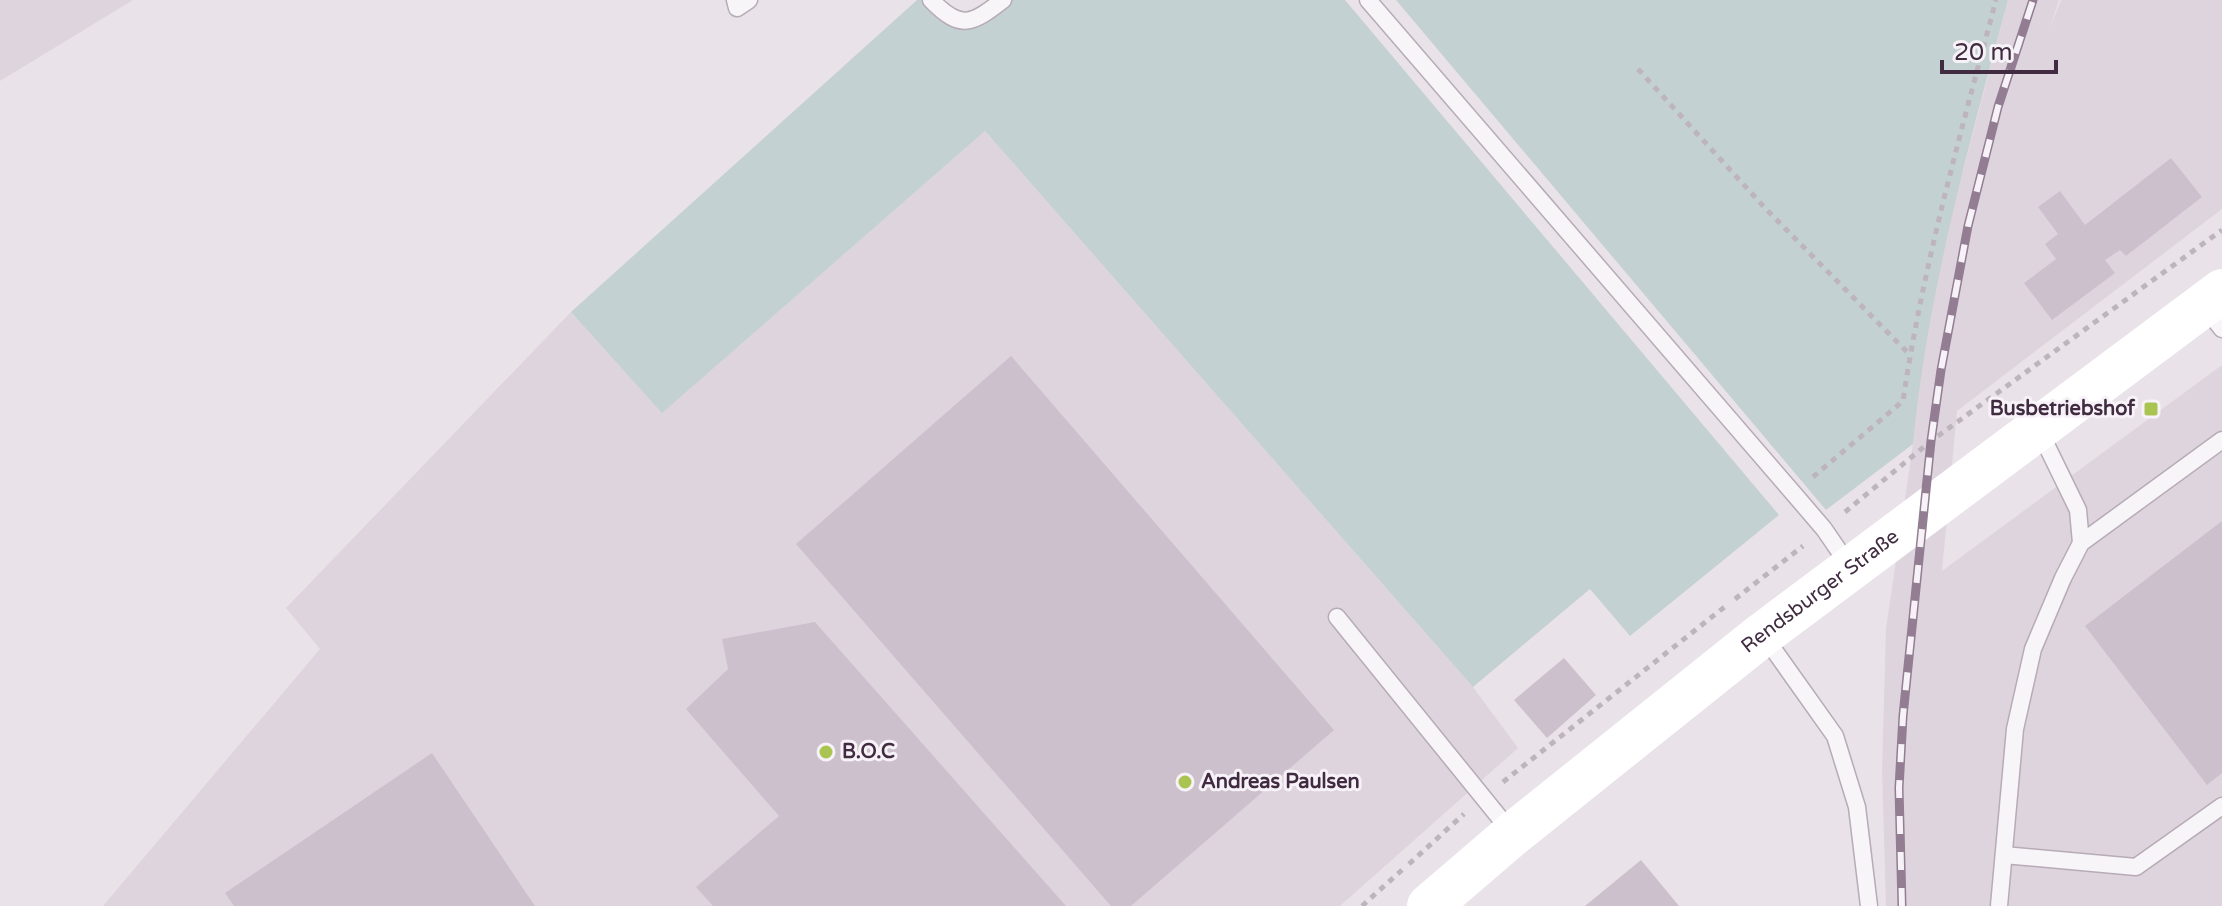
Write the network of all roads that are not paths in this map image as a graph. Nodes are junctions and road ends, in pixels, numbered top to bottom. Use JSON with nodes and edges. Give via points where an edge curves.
{"nodes":[{"id":1,"x":735,"y":0,"type":"edge"},
{"id":2,"x":749,"y":0,"type":"edge"},
{"id":3,"x":931,"y":0,"type":"edge"},
{"id":4,"x":1003,"y":0,"type":"edge"},
{"id":5,"x":1368,"y":0,"type":"edge"},
{"id":6,"x":2216,"y":308,"type":"edge"},
{"id":7,"x":2038,"y":429,"type":"junction"},
{"id":8,"x":2222,"y":440,"type":"edge"},
{"id":9,"x":2081,"y":543,"type":"junction"},
{"id":10,"x":1850,"y":568,"type":"junction"},
{"id":11,"x":1337,"y":617,"type":"dead end"},
{"id":12,"x":1763,"y":634,"type":"junction"},
{"id":13,"x":2222,"y":806,"type":"edge"},
{"id":14,"x":1513,"y":834,"type":"junction"},
{"id":15,"x":2004,"y":855,"type":"junction"},
{"id":16,"x":1429,"y":906,"type":"edge"},
{"id":17,"x":1869,"y":906,"type":"edge"},
{"id":18,"x":1999,"y":906,"type":"edge"}],
"edges":[{"from":1,"to":2,"type":"lane","via":[[737,8]]},
{"from":3,"to":4,"type":"lane","via":[[949,18],[969,21]]},
{"from":5,"to":10,"type":"lane","via":[[1824,529]]},
{"from":6,"to":7,"type":"street","name":"Rendsburger Straße"},
{"from":7,"to":9,"type":"lane","via":[[2078,510]]},
{"from":7,"to":10,"type":"street","name":"Rendsburger Straße"},
{"from":8,"to":9,"type":"lane"},
{"from":9,"to":15,"type":"lane","via":[[2033,649],[2015,729]]},
{"from":10,"to":12,"type":"street","name":"Rendsburger Straße"},
{"from":11,"to":14,"type":"lane"},
{"from":12,"to":14,"type":"street","name":"Rendsburger Straße"},
{"from":12,"to":17,"type":"lane","via":[[1835,736],[1857,807]]},
{"from":13,"to":15,"type":"lane","via":[[2136,867]]},
{"from":14,"to":16,"type":"street","name":"Rendsburger Straße"},
{"from":15,"to":18,"type":"lane"}]}
